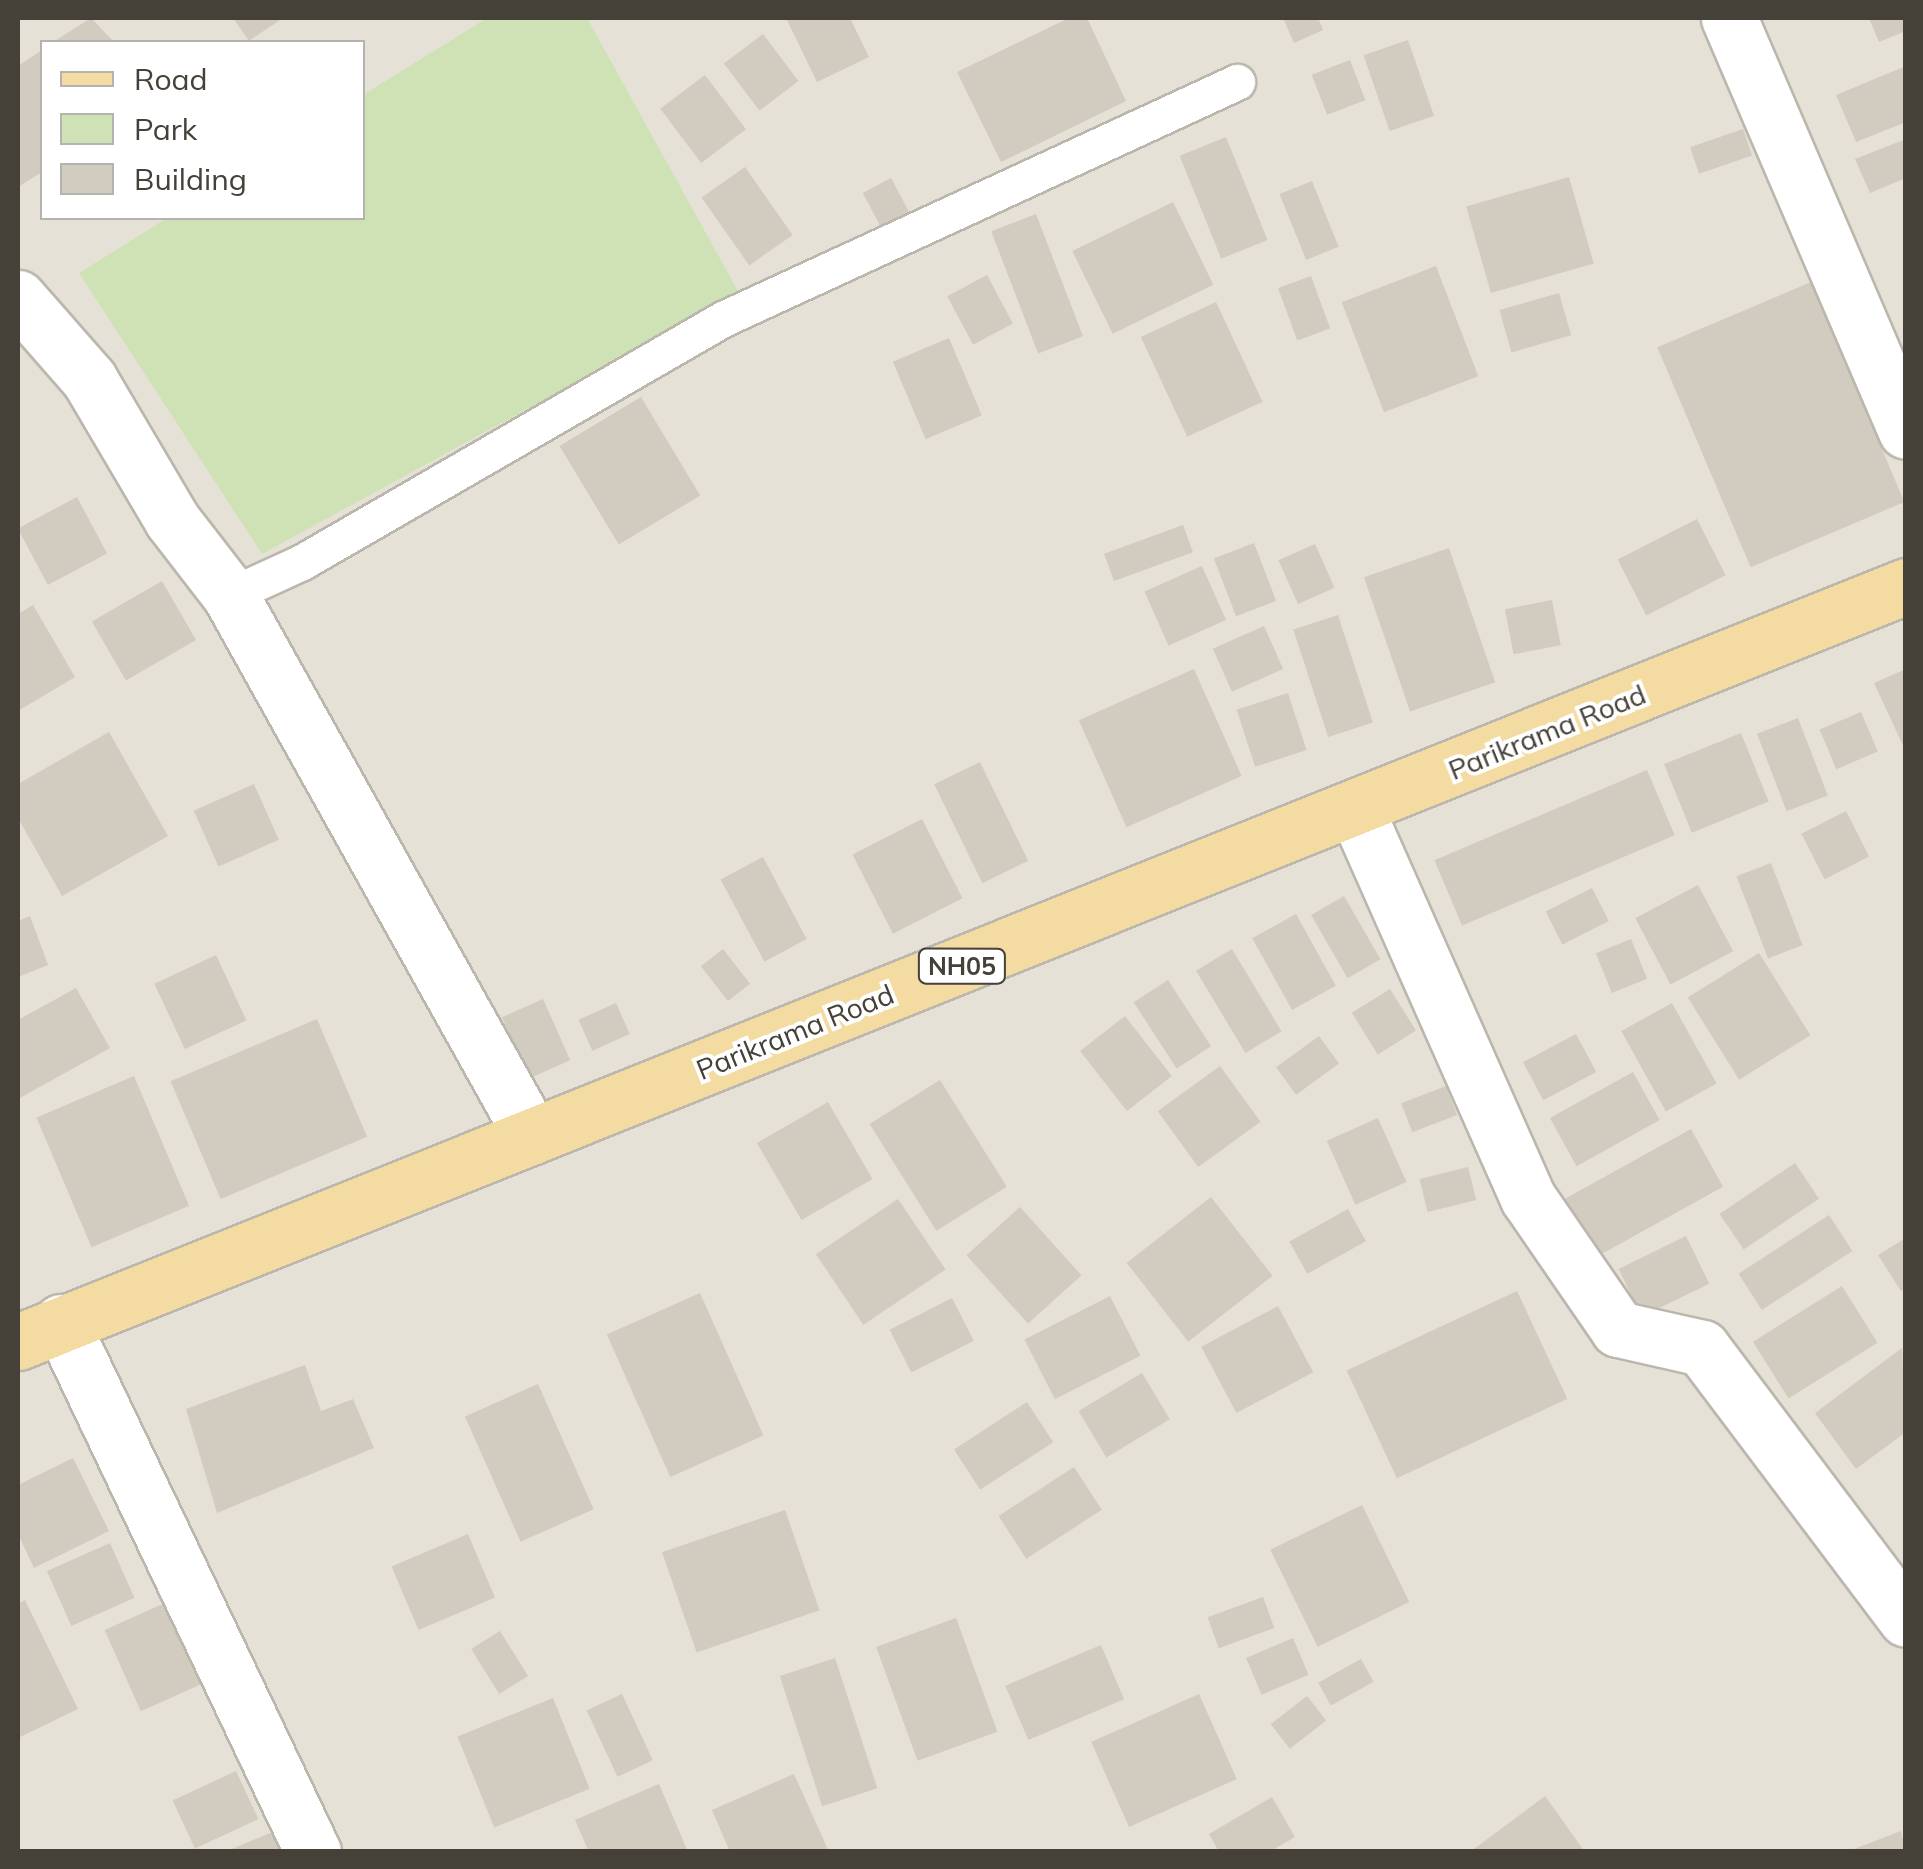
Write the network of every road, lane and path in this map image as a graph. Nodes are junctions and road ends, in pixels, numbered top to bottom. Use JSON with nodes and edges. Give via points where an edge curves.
{"nodes":[{"id":1,"x":1728,"y":18,"type":"edge"},
{"id":2,"x":1238,"y":82,"type":"dead end"},
{"id":3,"x":18,"y":298,"type":"edge"},
{"id":4,"x":1906,"y":431,"type":"edge"},
{"id":5,"x":1906,"y":586,"type":"edge"},
{"id":6,"x":230,"y":595,"type":"junction"},
{"id":7,"x":1356,"y":810,"type":"junction"},
{"id":8,"x":532,"y":1136,"type":"junction"},
{"id":9,"x":39,"y":1332,"type":"edge"},
{"id":10,"x":1906,"y":1619,"type":"edge"},
{"id":11,"x":313,"y":1852,"type":"edge"}],
"edges":[{"from":1,"to":4,"type":"street"},
{"from":2,"to":6,"type":"lane","via":[[725,318],[302,562]]},
{"from":3,"to":6,"type":"street","via":[[89,380],[172,520]]},
{"from":5,"to":7,"type":"main road","name":"Parikrama Road","number":"NH05"},
{"from":6,"to":8,"type":"street"},
{"from":7,"to":8,"type":"main road","name":"Parikrama Road","number":"NH05"},
{"from":7,"to":10,"type":"street","via":[[1528,1198],[1618,1329],[1702,1348]]},
{"from":8,"to":9,"type":"main road","name":"Parikrama Road","number":"NH05"},
{"from":9,"to":11,"type":"street"}]}
